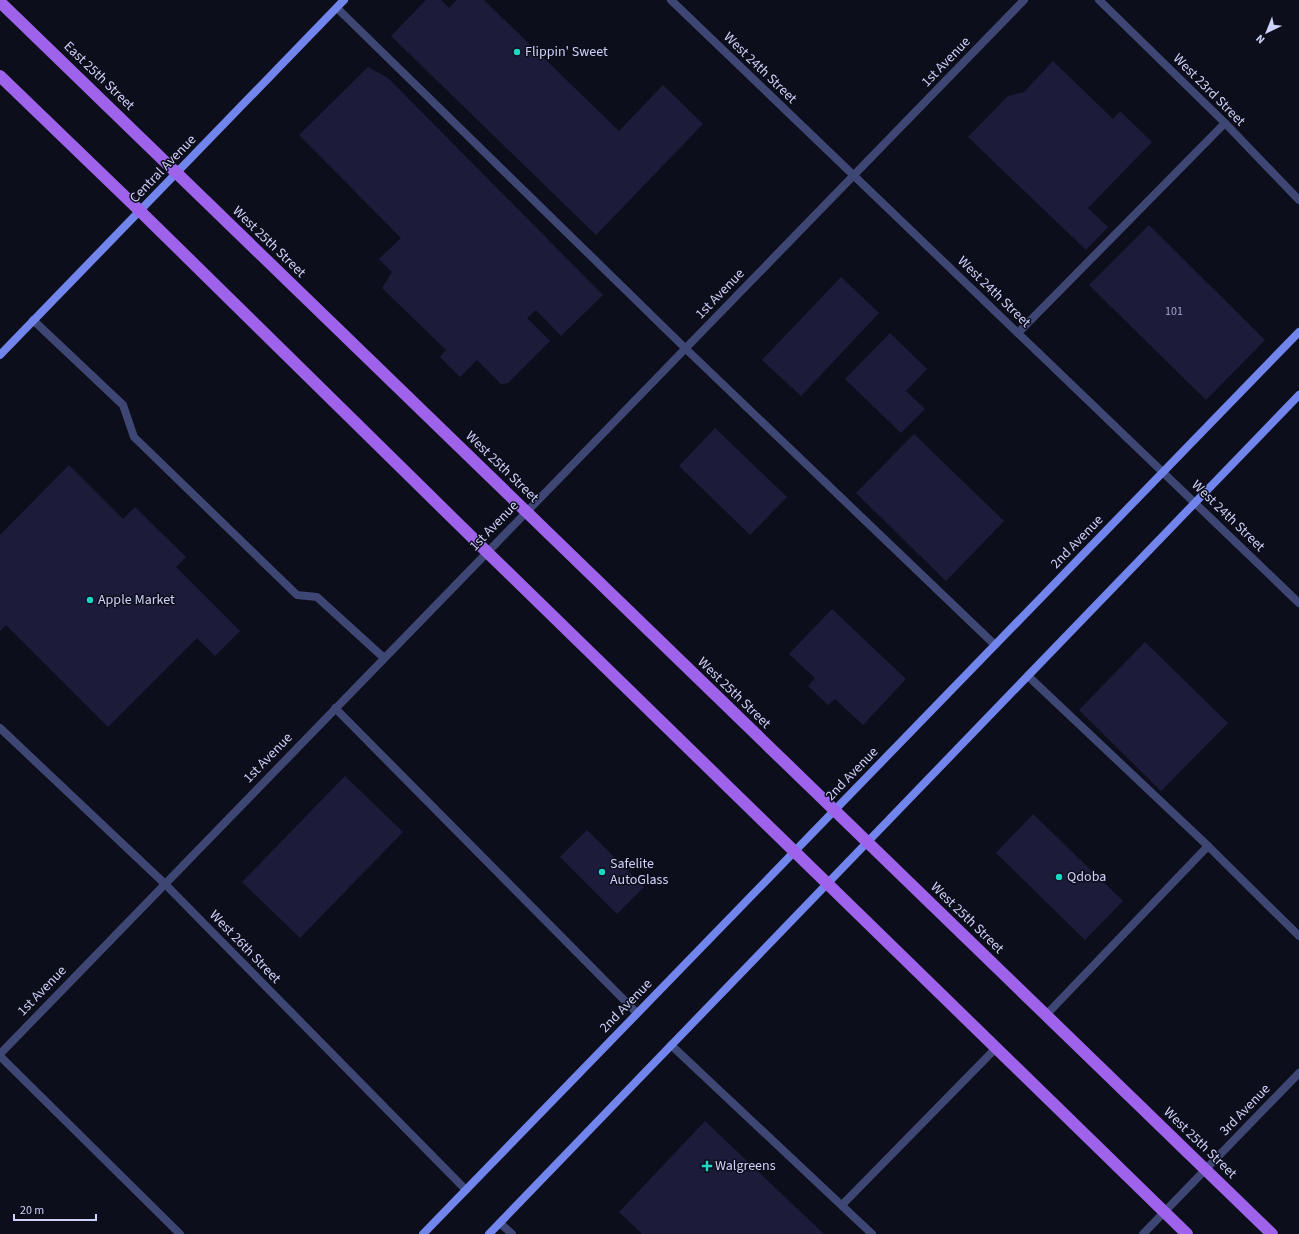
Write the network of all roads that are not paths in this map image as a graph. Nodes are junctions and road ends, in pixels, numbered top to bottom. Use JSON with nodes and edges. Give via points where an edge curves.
{"nodes":[{"id":1,"x":344,"y":0,"type":"edge"},
{"id":2,"x":1024,"y":0,"type":"edge"},
{"id":3,"x":1099,"y":0,"type":"edge"},
{"id":4,"x":673,"y":1,"type":"edge"},
{"id":5,"x":0,"y":2,"type":"edge"},
{"id":6,"x":337,"y":8,"type":"junction"},
{"id":7,"x":0,"y":76,"type":"edge"},
{"id":8,"x":1225,"y":123,"type":"junction"},
{"id":9,"x":176,"y":172,"type":"junction"},
{"id":10,"x":854,"y":176,"type":"junction"},
{"id":11,"x":1299,"y":200,"type":"edge"},
{"id":12,"x":140,"y":211,"type":"junction"},
{"id":13,"x":33,"y":320,"type":"junction"},
{"id":14,"x":1299,"y":332,"type":"edge"},
{"id":15,"x":1018,"y":333,"type":"junction"},
{"id":16,"x":686,"y":349,"type":"junction"},
{"id":17,"x":0,"y":355,"type":"edge"},
{"id":18,"x":1299,"y":395,"type":"edge"},
{"id":19,"x":1163,"y":472,"type":"junction"},
{"id":20,"x":1195,"y":503,"type":"junction"},
{"id":21,"x":526,"y":512,"type":"junction"},
{"id":22,"x":487,"y":552,"type":"junction"},
{"id":23,"x":1299,"y":603,"type":"edge"},
{"id":24,"x":995,"y":645,"type":"junction"},
{"id":25,"x":384,"y":658,"type":"junction"},
{"id":26,"x":1028,"y":676,"type":"junction"},
{"id":27,"x":335,"y":708,"type":"junction"},
{"id":28,"x":0,"y":728,"type":"edge"},
{"id":29,"x":834,"y":811,"type":"junction"},
{"id":30,"x":868,"y":843,"type":"junction"},
{"id":31,"x":1208,"y":846,"type":"junction"},
{"id":32,"x":794,"y":852,"type":"junction"},
{"id":33,"x":164,"y":883,"type":"junction"},
{"id":34,"x":828,"y":884,"type":"junction"},
{"id":35,"x":1299,"y":936,"type":"edge"},
{"id":36,"x":637,"y":1013,"type":"junction"},
{"id":37,"x":1046,"y":1015,"type":"junction"},
{"id":38,"x":671,"y":1046,"type":"junction"},
{"id":39,"x":996,"y":1048,"type":"junction"},
{"id":40,"x":0,"y":1055,"type":"edge"},
{"id":41,"x":1299,"y":1073,"type":"edge"},
{"id":42,"x":1205,"y":1169,"type":"junction"},
{"id":43,"x":466,"y":1190,"type":"junction"},
{"id":44,"x":842,"y":1205,"type":"junction"},
{"id":45,"x":1164,"y":1212,"type":"junction"},
{"id":46,"x":500,"y":1223,"type":"junction"},
{"id":47,"x":180,"y":1234,"type":"edge"},
{"id":48,"x":422,"y":1234,"type":"edge"},
{"id":49,"x":488,"y":1234,"type":"edge"},
{"id":50,"x":512,"y":1234,"type":"edge"},
{"id":51,"x":872,"y":1234,"type":"edge"},
{"id":52,"x":1143,"y":1234,"type":"edge"},
{"id":53,"x":1187,"y":1234,"type":"edge"},
{"id":54,"x":1272,"y":1234,"type":"edge"}],
"edges":[{"from":1,"to":6,"type":"main road","name":"Central Avenue"},
{"from":2,"to":10,"type":"street","name":"1st Avenue"},
{"from":3,"to":8,"type":"street","name":"West 23rd Street"},
{"from":4,"to":10,"type":"street","name":"West 24th Street"},
{"from":5,"to":9,"type":"main road","name":"East 25th Street"},
{"from":6,"to":9,"type":"main road","name":"Central Avenue"},
{"from":6,"to":16,"type":"street"},
{"from":7,"to":12,"type":"main road"},
{"from":8,"to":11,"type":"street","name":"West 23rd Street"},
{"from":8,"to":15,"type":"street"},
{"from":9,"to":12,"type":"main road","name":"Central Avenue"},
{"from":9,"to":21,"type":"main road","name":"West 25th Street"},
{"from":10,"to":15,"type":"street","name":"West 24th Street"},
{"from":10,"to":16,"type":"street","name":"1st Avenue"},
{"from":12,"to":13,"type":"main road","name":"Central Avenue"},
{"from":12,"to":22,"type":"main road"},
{"from":13,"to":17,"type":"main road","name":"Central Avenue"},
{"from":13,"to":25,"type":"street","via":[[123,405],[134,437],[297,595],[317,597]]},
{"from":14,"to":19,"type":"main road","name":"2nd Avenue"},
{"from":15,"to":19,"type":"street","name":"West 24th Street"},
{"from":16,"to":21,"type":"street","name":"1st Avenue"},
{"from":16,"to":24,"type":"street"},
{"from":18,"to":20,"type":"main road"},
{"from":19,"to":20,"type":"street","name":"West 24th Street"},
{"from":19,"to":24,"type":"main road","name":"2nd Avenue"},
{"from":20,"to":23,"type":"street","name":"West 24th Street"},
{"from":20,"to":26,"type":"main road"},
{"from":21,"to":22,"type":"street","name":"1st Avenue"},
{"from":21,"to":29,"type":"main road","name":"West 25th Street"},
{"from":22,"to":25,"type":"street","name":"1st Avenue"},
{"from":22,"to":32,"type":"main road"},
{"from":24,"to":29,"type":"main road","name":"2nd Avenue"},
{"from":25,"to":27,"type":"street","name":"1st Avenue"},
{"from":26,"to":30,"type":"main road"},
{"from":26,"to":31,"type":"street"},
{"from":27,"to":33,"type":"street","name":"1st Avenue"},
{"from":27,"to":36,"type":"street"},
{"from":28,"to":33,"type":"street","name":"West 26th Street"},
{"from":29,"to":30,"type":"main road","name":"West 25th Street"},
{"from":29,"to":32,"type":"main road","name":"2nd Avenue"},
{"from":30,"to":34,"type":"main road"},
{"from":30,"to":37,"type":"main road","name":"West 25th Street"},
{"from":31,"to":35,"type":"street"},
{"from":31,"to":37,"type":"street"},
{"from":32,"to":34,"type":"main road"},
{"from":32,"to":36,"type":"main road","name":"2nd Avenue"},
{"from":33,"to":40,"type":"street","name":"1st Avenue"},
{"from":33,"to":43,"type":"street","name":"West 26th Street"},
{"from":34,"to":38,"type":"main road"},
{"from":34,"to":39,"type":"main road"},
{"from":36,"to":43,"type":"main road","name":"2nd Avenue"},
{"from":37,"to":42,"type":"main road","name":"West 25th Street"},
{"from":38,"to":44,"type":"street"},
{"from":38,"to":46,"type":"main road"},
{"from":39,"to":44,"type":"street"},
{"from":39,"to":45,"type":"main road"},
{"from":40,"to":47,"type":"street"},
{"from":41,"to":42,"type":"street","name":"3rd Avenue"},
{"from":42,"to":45,"type":"street","name":"3rd Avenue"},
{"from":42,"to":54,"type":"main road","name":"West 25th Street"},
{"from":43,"to":48,"type":"main road","name":"2nd Avenue"},
{"from":44,"to":51,"type":"street"},
{"from":45,"to":52,"type":"street","name":"3rd Avenue"},
{"from":45,"to":53,"type":"main road"},
{"from":46,"to":49,"type":"main road"},
{"from":46,"to":50,"type":"street"}]}
